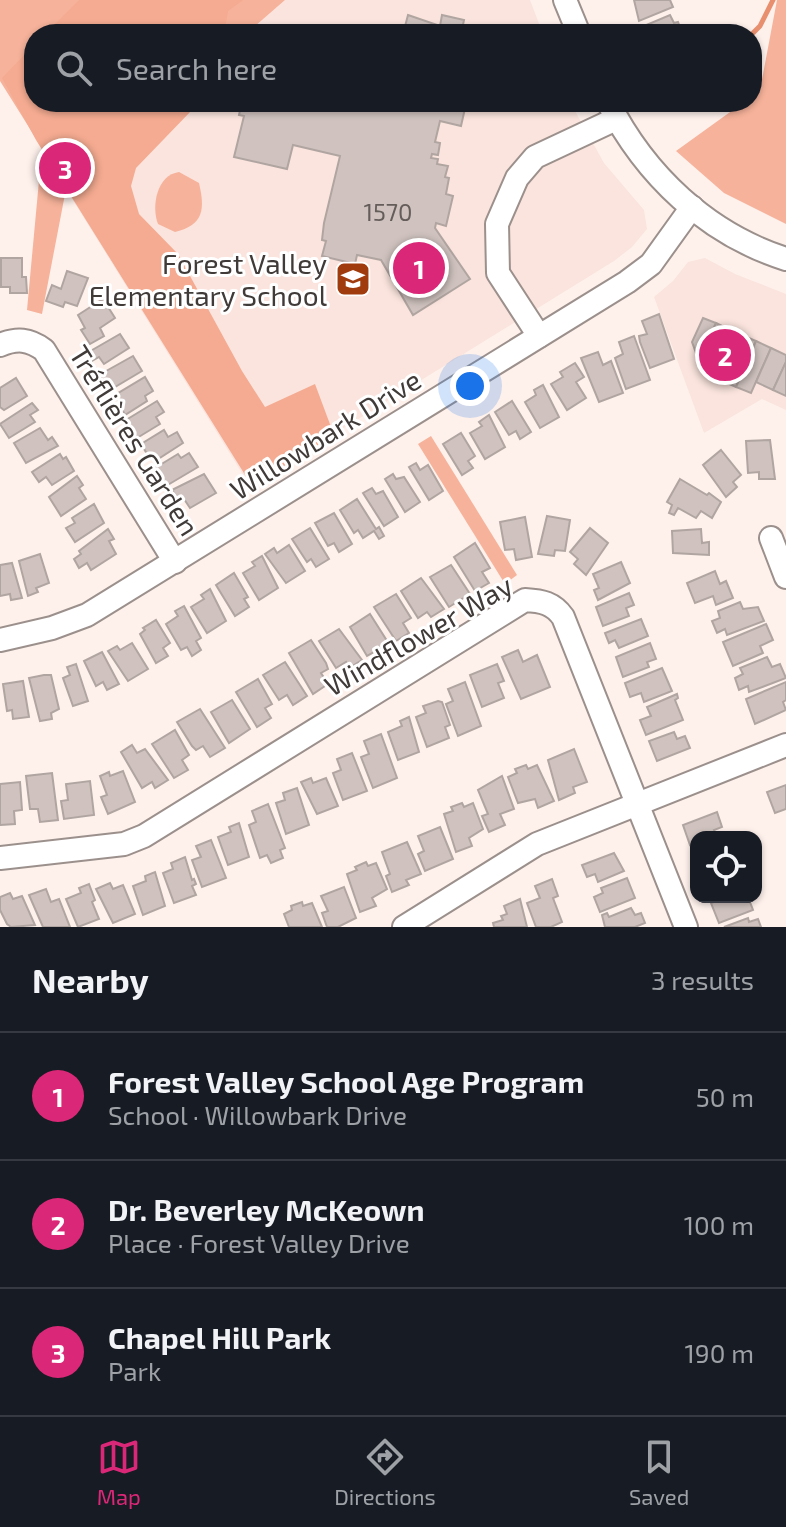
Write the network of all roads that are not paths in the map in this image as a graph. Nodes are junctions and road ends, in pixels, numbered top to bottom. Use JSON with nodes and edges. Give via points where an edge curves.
{"nodes":[{"id":1,"x":565,"y":0,"type":"edge"},
{"id":2,"x":575,"y":24,"type":"edge"},
{"id":3,"x":609,"y":112,"type":"edge"},
{"id":4,"x":613,"y":112,"type":"edge"},
{"id":5,"x":692,"y":207,"type":"junction"},
{"id":6,"x":786,"y":259,"type":"edge"},
{"id":7,"x":539,"y":336,"type":"junction"},
{"id":8,"x":0,"y":345,"type":"edge"},
{"id":9,"x":771,"y":538,"type":"dead end"},
{"id":10,"x":175,"y":562,"type":"junction"},
{"id":11,"x":786,"y":577,"type":"edge"},
{"id":12,"x":0,"y":640,"type":"edge"},
{"id":13,"x":786,"y":745,"type":"edge"},
{"id":14,"x":637,"y":805,"type":"junction"},
{"id":15,"x":0,"y":858,"type":"edge"},
{"id":16,"x":404,"y":927,"type":"edge"},
{"id":17,"x":686,"y":927,"type":"edge"}],
"edges":[{"from":1,"to":2,"type":"street"},
{"from":3,"to":7,"type":"street","via":[[535,157],[517,178],[497,224],[498,273]]},
{"from":4,"to":5,"type":"street","via":[[652,170]]},
{"from":5,"to":6,"type":"street","via":[[745,243]]},
{"from":5,"to":7,"type":"street","name":"Willowbark Drive","via":[[651,264]]},
{"from":7,"to":10,"type":"street","name":"Willowbark Drive"},
{"from":8,"to":10,"type":"street","name":"Tréflières Garden","via":[[26,340],[44,350]]},
{"from":9,"to":11,"type":"street"},
{"from":10,"to":12,"type":"street","name":"Willowbark Drive","via":[[87,615]]},
{"from":13,"to":14,"type":"street"},
{"from":14,"to":15,"type":"street","name":"Windflower Way","via":[[563,617],[540,600],[525,600],[144,836],[124,844]]},
{"from":14,"to":16,"type":"street","via":[[537,844]]},
{"from":14,"to":17,"type":"street","name":"Windflower Way"}]}
